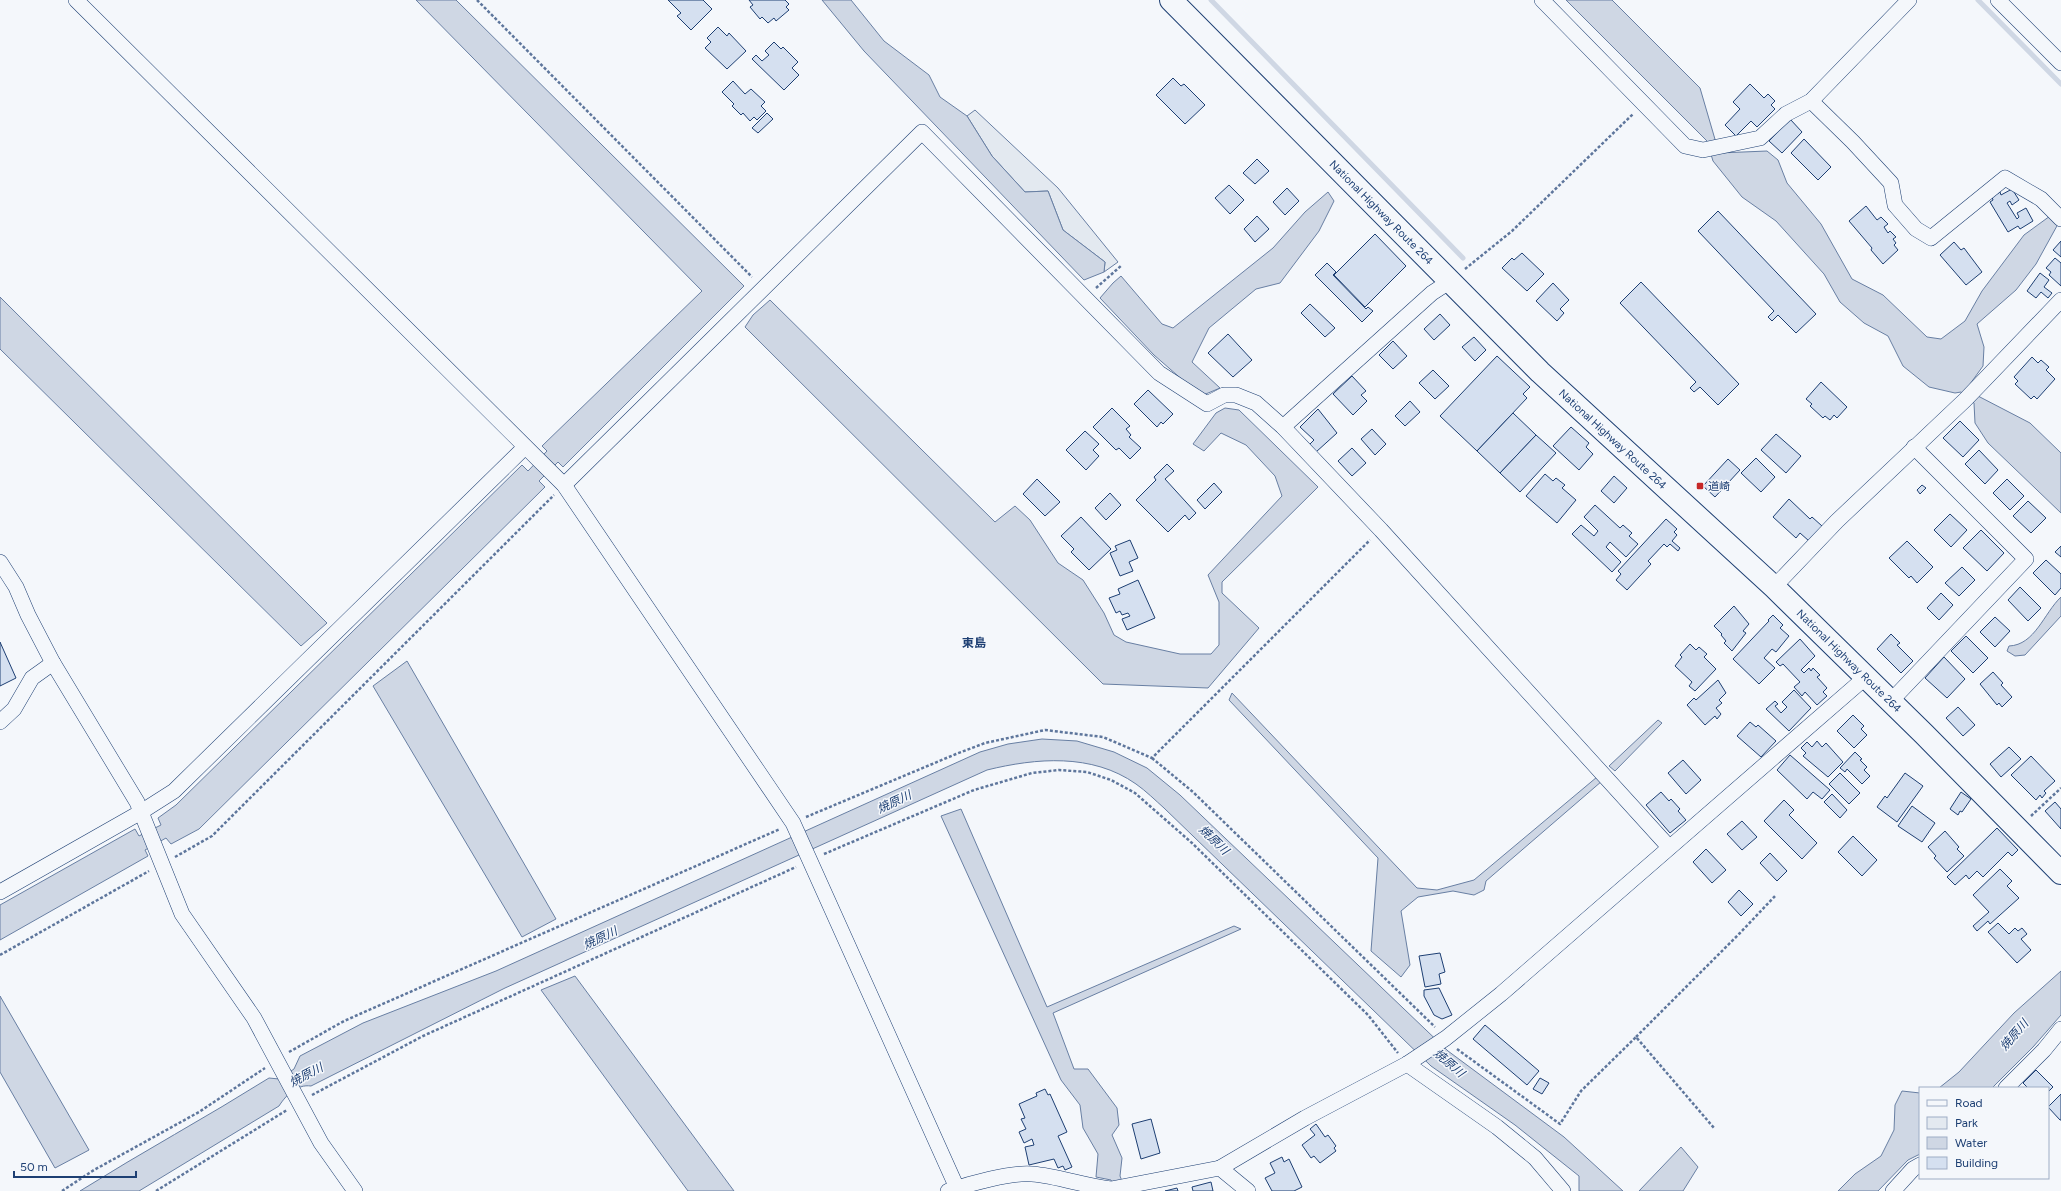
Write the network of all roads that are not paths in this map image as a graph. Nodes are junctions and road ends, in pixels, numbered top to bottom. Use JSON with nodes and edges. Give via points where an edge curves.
{"nodes":[{"id":1,"x":76,"y":0,"type":"edge"},
{"id":2,"x":1170,"y":0,"type":"edge"},
{"id":3,"x":1542,"y":0,"type":"edge"},
{"id":4,"x":1909,"y":0,"type":"edge"},
{"id":5,"x":1998,"y":0,"type":"edge"},
{"id":6,"x":2061,"y":63,"type":"edge"},
{"id":7,"x":1811,"y":101,"type":"junction"},
{"id":8,"x":2061,"y":219,"type":"edge"},
{"id":9,"x":1449,"y":282,"type":"junction"},
{"id":10,"x":2061,"y":300,"type":"edge"},
{"id":11,"x":1283,"y":428,"type":"junction"},
{"id":12,"x":1914,"y":447,"type":"junction"},
{"id":13,"x":530,"y":452,"type":"junction"},
{"id":14,"x":564,"y":485,"type":"junction"},
{"id":15,"x":0,"y":562,"type":"edge"},
{"id":16,"x":1774,"y":587,"type":"junction"},
{"id":17,"x":53,"y":663,"type":"junction"},
{"id":18,"x":1866,"y":677,"type":"junction"},
{"id":19,"x":1890,"y":701,"type":"junction"},
{"id":20,"x":0,"y":722,"type":"edge"},
{"id":21,"x":141,"y":812,"type":"junction"},
{"id":22,"x":1669,"y":847,"type":"junction"},
{"id":23,"x":2061,"y":873,"type":"edge"},
{"id":24,"x":0,"y":892,"type":"edge"},
{"id":25,"x":2061,"y":1029,"type":"edge"},
{"id":26,"x":1407,"y":1064,"type":"junction"},
{"id":27,"x":2007,"y":1087,"type":"edge"},
{"id":28,"x":1919,"y":1166,"type":"edge"},
{"id":29,"x":1220,"y":1168,"type":"junction"},
{"id":30,"x":952,"y":1190,"type":"edge"},
{"id":31,"x":355,"y":1191,"type":"edge"},
{"id":32,"x":1248,"y":1191,"type":"edge"},
{"id":33,"x":1564,"y":1191,"type":"edge"},
{"id":34,"x":1893,"y":1191,"type":"edge"}],
"edges":[{"from":1,"to":13,"type":"street"},
{"from":2,"to":9,"type":"highway","name":"National Highway Route 264"},
{"from":3,"to":7,"type":"street","via":[[1685,146],[1703,150],[1760,138],[1786,114]]},
{"from":4,"to":7,"type":"street"},
{"from":5,"to":6,"type":"street"},
{"from":7,"to":8,"type":"street","via":[[1891,183],[1895,205],[1916,229],[1931,238],[2006,178],[2041,199]]},
{"from":9,"to":11,"type":"street","via":[[1432,293]]},
{"from":9,"to":16,"type":"highway","name":"National Highway Route 264","via":[[1540,372]]},
{"from":10,"to":12,"type":"street","via":[[1965,400]]},
{"from":11,"to":14,"type":"street","via":[[1256,403],[1229,395],[1207,404],[1159,373],[922,132]]},
{"from":11,"to":22,"type":"street","via":[[1381,530]]},
{"from":12,"to":16,"type":"street","via":[[1837,521]]},
{"from":12,"to":19,"type":"street","via":[[2026,559]]},
{"from":13,"to":14,"type":"street"},
{"from":13,"to":21,"type":"street","via":[[174,791]]},
{"from":14,"to":30,"type":"street","via":[[793,823]]},
{"from":15,"to":17,"type":"street","via":[[16,587]]},
{"from":16,"to":18,"type":"highway","name":"National Highway Route 264"},
{"from":17,"to":20,"type":"street","via":[[32,678],[14,709]]},
{"from":17,"to":21,"type":"street"},
{"from":18,"to":19,"type":"highway","name":"National Highway Route 264"},
{"from":18,"to":22,"type":"street"},
{"from":19,"to":23,"type":"highway","name":"National Highway Route 264"},
{"from":21,"to":24,"type":"street"},
{"from":21,"to":31,"type":"street","via":[[182,914],[254,1018],[321,1143]]},
{"from":22,"to":26,"type":"street","via":[[1501,994],[1446,1038]]},
{"from":25,"to":27,"type":"street"},
{"from":26,"to":29,"type":"street","via":[[1305,1118]]},
{"from":26,"to":33,"type":"street","via":[[1502,1131],[1535,1158]]},
{"from":28,"to":34,"type":"street"},
{"from":29,"to":30,"type":"street","via":[[1111,1189],[1032,1174],[1014,1175]]},
{"from":29,"to":32,"type":"street"}]}
